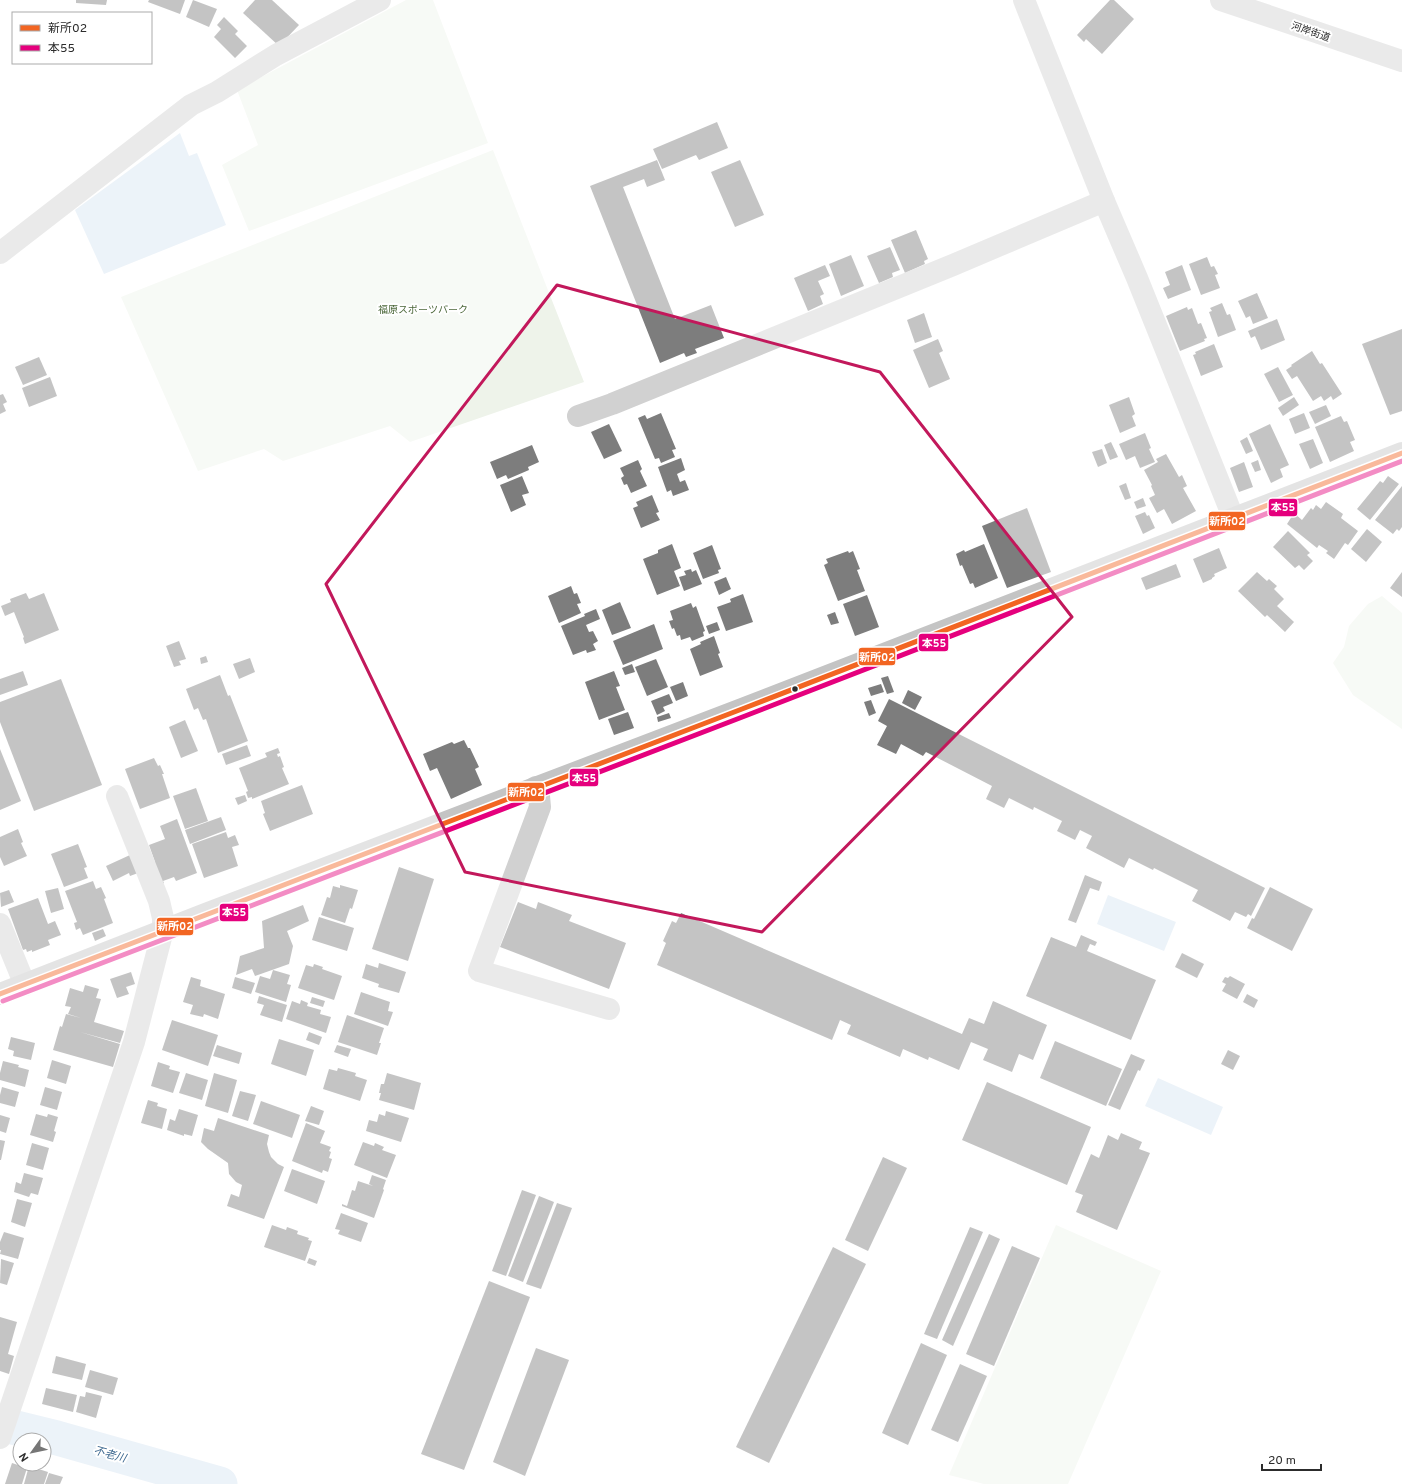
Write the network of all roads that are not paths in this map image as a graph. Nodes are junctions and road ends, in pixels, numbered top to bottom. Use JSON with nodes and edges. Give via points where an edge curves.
{"nodes":[{"id":1,"x":380,"y":0,"type":"edge"},
{"id":2,"x":1024,"y":0,"type":"edge"},
{"id":3,"x":1221,"y":0,"type":"edge"},
{"id":4,"x":1402,"y":61,"type":"edge"},
{"id":5,"x":1104,"y":201,"type":"junction"},
{"id":6,"x":0,"y":253,"type":"edge"},
{"id":7,"x":578,"y":416,"type":"dead end"},
{"id":8,"x":1402,"y":452,"type":"edge"},
{"id":9,"x":1233,"y":517,"type":"junction"},
{"id":10,"x":536,"y":787,"type":"junction"},
{"id":11,"x":117,"y":796,"type":"dead end"},
{"id":12,"x":0,"y":924,"type":"edge"},
{"id":13,"x":163,"y":930,"type":"junction"},
{"id":14,"x":25,"y":985,"type":"junction"},
{"id":15,"x":0,"y":994,"type":"edge"},
{"id":16,"x":608,"y":1009,"type":"dead end"},
{"id":17,"x":0,"y":1438,"type":"edge"}],
"edges":[{"from":1,"to":6,"type":"street","via":[[276,55],[191,105]]},
{"from":2,"to":5,"type":"street"},
{"from":3,"to":4,"type":"street","name":"河岸街道"},
{"from":5,"to":7,"type":"street","via":[[953,265]]},
{"from":5,"to":9,"type":"street"},
{"from":8,"to":9,"type":"main road"},
{"from":9,"to":10,"type":"main road"},
{"from":10,"to":13,"type":"main road"},
{"from":10,"to":16,"type":"street","via":[[540,806],[479,971]]},
{"from":11,"to":13,"type":"street","via":[[159,901]]},
{"from":12,"to":14,"type":"street"},
{"from":13,"to":14,"type":"main road"},
{"from":13,"to":17,"type":"street","via":[[134,1042]]},
{"from":14,"to":15,"type":"main road"}]}
